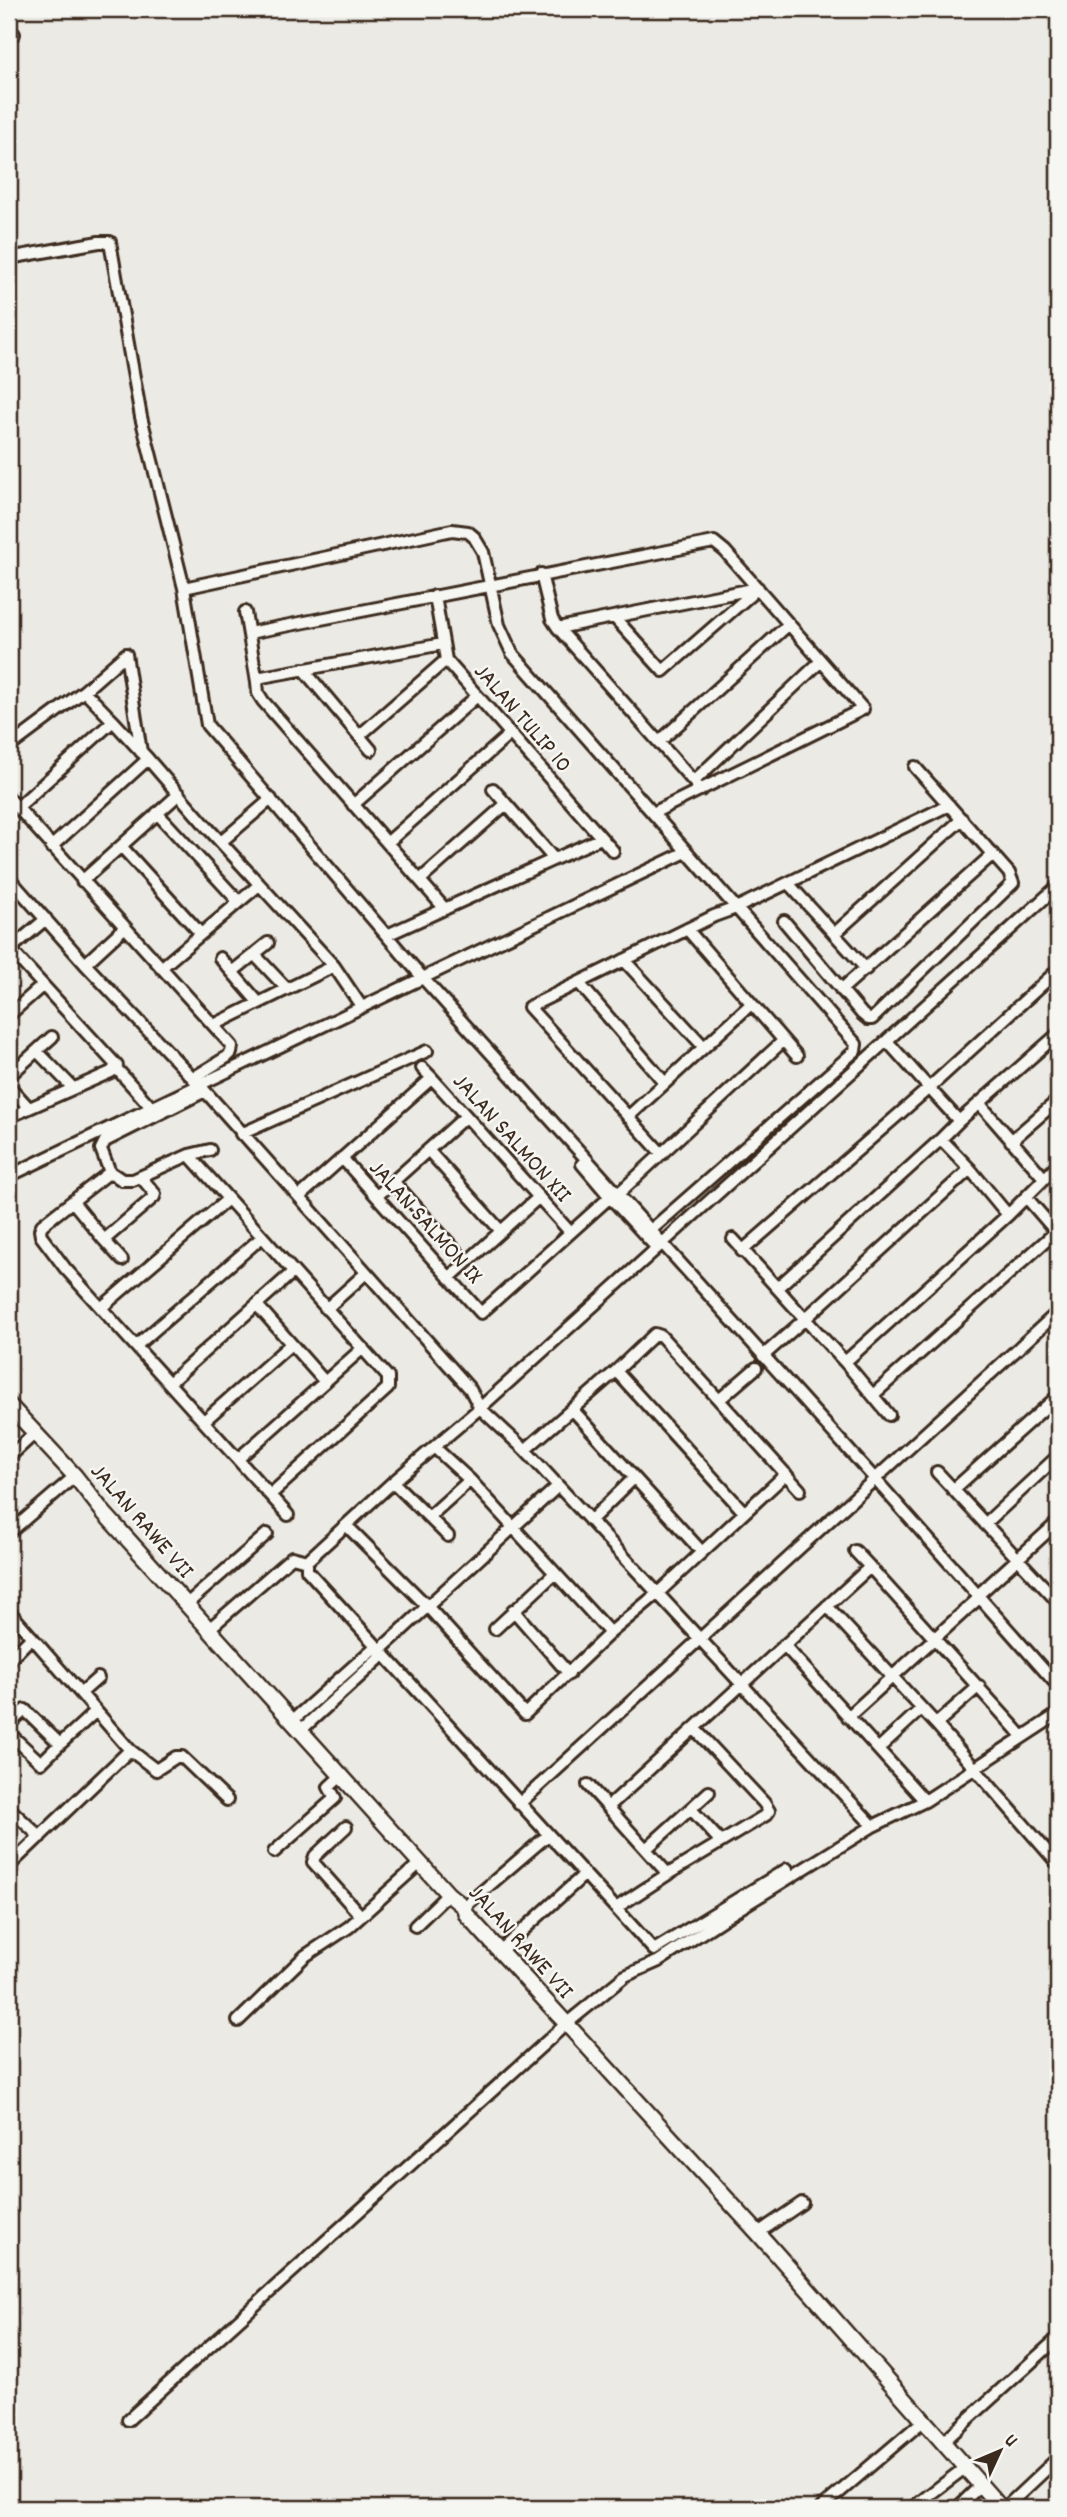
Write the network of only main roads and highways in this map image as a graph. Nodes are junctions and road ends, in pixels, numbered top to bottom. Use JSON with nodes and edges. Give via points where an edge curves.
{"nodes":[{"id":1,"x":9,"y":1405,"type":"edge"},
{"id":2,"x":1003,"y":2508,"type":"edge"}],
"edges":[{"from":1,"to":2,"type":"main road","name":"JALAN RAWE VII"}]}
